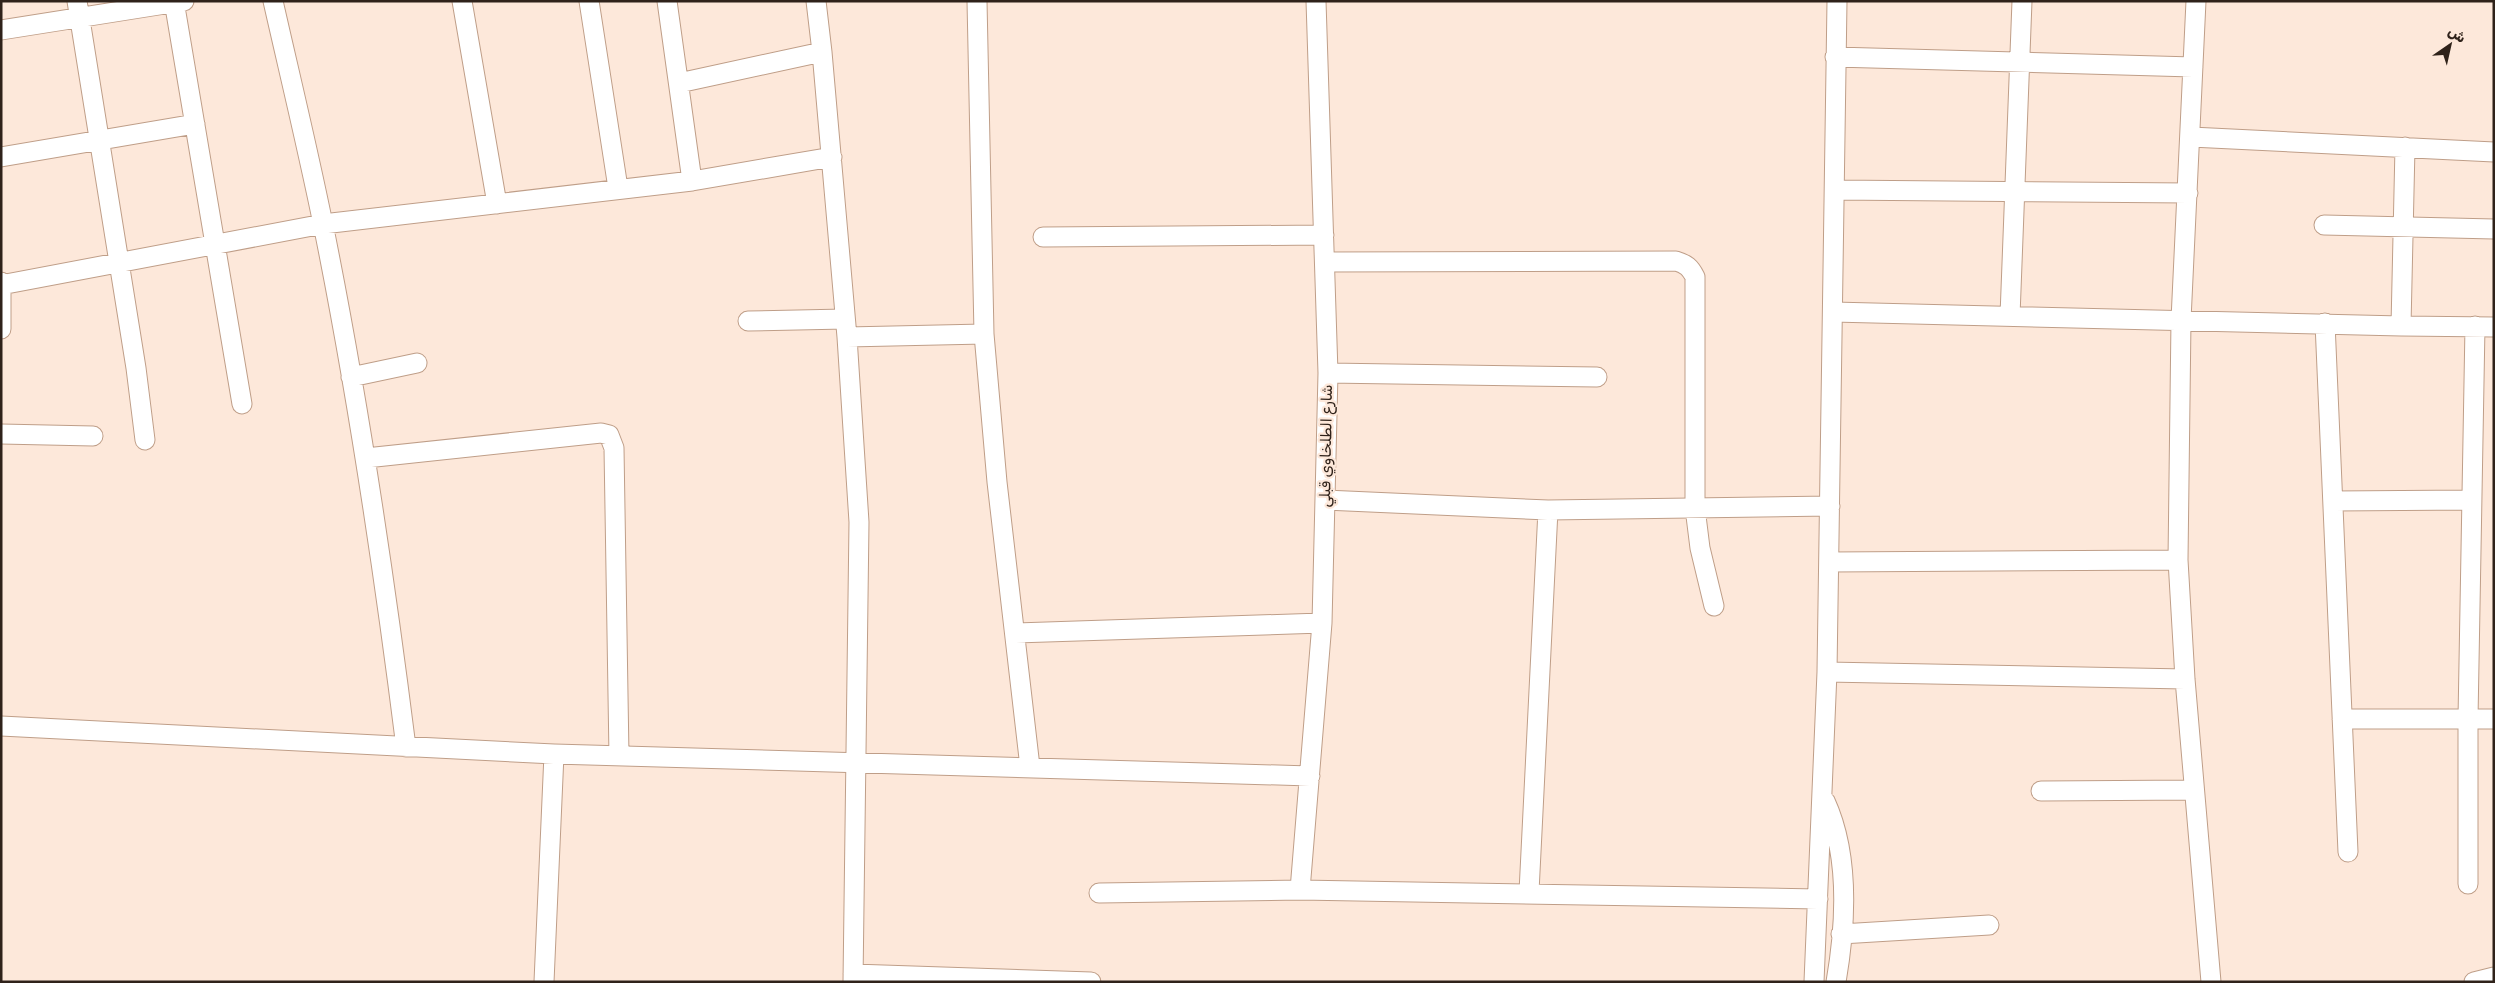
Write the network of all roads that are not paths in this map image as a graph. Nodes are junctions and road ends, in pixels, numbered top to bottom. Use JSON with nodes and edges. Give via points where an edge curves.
{"nodes":[{"id":1,"x":273,"y":1,"type":"edge"},
{"id":2,"x":462,"y":1,"type":"edge"},
{"id":3,"x":589,"y":1,"type":"edge"},
{"id":4,"x":666,"y":1,"type":"edge"},
{"id":5,"x":816,"y":1,"type":"edge"},
{"id":6,"x":977,"y":1,"type":"edge"},
{"id":7,"x":1316,"y":1,"type":"edge"},
{"id":8,"x":1838,"y":1,"type":"edge"},
{"id":9,"x":2022,"y":1,"type":"edge"},
{"id":10,"x":2196,"y":1,"type":"edge"},
{"id":11,"x":178,"y":2,"type":"edge"},
{"id":12,"x":79,"y":9,"type":"edge"},
{"id":13,"x":1,"y":30,"type":"edge"},
{"id":14,"x":822,"y":52,"type":"junction"},
{"id":15,"x":1835,"y":57,"type":"junction"},
{"id":16,"x":2020,"y":62,"type":"junction"},
{"id":17,"x":2193,"y":67,"type":"junction"},
{"id":18,"x":679,"y":83,"type":"junction"},
{"id":19,"x":195,"y":124,"type":"junction"},
{"id":20,"x":2191,"y":137,"type":"junction"},
{"id":21,"x":99,"y":141,"type":"junction"},
{"id":22,"x":2405,"y":148,"type":"junction"},
{"id":23,"x":2494,"y":152,"type":"edge"},
{"id":24,"x":1,"y":157,"type":"edge"},
{"id":25,"x":832,"y":157,"type":"junction"},
{"id":26,"x":692,"y":181,"type":"junction"},
{"id":27,"x":618,"y":188,"type":"junction"},
{"id":28,"x":1835,"y":190,"type":"junction"},
{"id":29,"x":2015,"y":192,"type":"junction"},
{"id":30,"x":2188,"y":193,"type":"junction"},
{"id":31,"x":497,"y":204,"type":"junction"},
{"id":32,"x":323,"y":224,"type":"junction"},
{"id":33,"x":2324,"y":225,"type":"dead end"},
{"id":34,"x":2404,"y":227,"type":"junction"},
{"id":35,"x":2494,"y":229,"type":"edge"},
{"id":36,"x":1324,"y":235,"type":"junction"},
{"id":37,"x":1043,"y":236,"type":"dead end"},
{"id":38,"x":215,"y":245,"type":"junction"},
{"id":39,"x":1325,"y":262,"type":"junction"},
{"id":40,"x":118,"y":263,"type":"junction"},
{"id":41,"x":1,"y":284,"type":"edge"},
{"id":42,"x":2,"y":312,"type":"edge"},
{"id":43,"x":1833,"y":312,"type":"junction"},
{"id":44,"x":2010,"y":316,"type":"junction"},
{"id":45,"x":748,"y":320,"type":"dead end"},
{"id":46,"x":2181,"y":320,"type":"junction"},
{"id":47,"x":2325,"y":323,"type":"junction"},
{"id":48,"x":2401,"y":326,"type":"junction"},
{"id":49,"x":2484,"y":326,"type":"edge"},
{"id":50,"x":846,"y":328,"type":"junction"},
{"id":51,"x":1,"y":329,"type":"edge"},
{"id":52,"x":984,"y":334,"type":"junction"},
{"id":53,"x":417,"y":363,"type":"dead end"},
{"id":54,"x":1328,"y":372,"type":"junction"},
{"id":55,"x":351,"y":377,"type":"junction"},
{"id":56,"x":1597,"y":377,"type":"dead end"},
{"id":57,"x":242,"y":404,"type":"dead end"},
{"id":58,"x":1,"y":434,"type":"edge"},
{"id":59,"x":93,"y":436,"type":"dead end"},
{"id":60,"x":145,"y":440,"type":"dead end"},
{"id":61,"x":366,"y":458,"type":"junction"},
{"id":62,"x":1325,"y":500,"type":"junction"},
{"id":63,"x":2471,"y":500,"type":"junction"},
{"id":64,"x":2333,"y":501,"type":"junction"},
{"id":65,"x":1830,"y":506,"type":"junction"},
{"id":66,"x":1695,"y":508,"type":"junction"},
{"id":67,"x":1548,"y":510,"type":"junction"},
{"id":68,"x":2178,"y":560,"type":"junction"},
{"id":69,"x":1830,"y":562,"type":"junction"},
{"id":70,"x":1714,"y":606,"type":"dead end"},
{"id":71,"x":1322,"y":623,"type":"junction"},
{"id":72,"x":1014,"y":633,"type":"junction"},
{"id":73,"x":1828,"y":672,"type":"junction"},
{"id":74,"x":2184,"y":679,"type":"junction"},
{"id":75,"x":2342,"y":719,"type":"junction"},
{"id":76,"x":2468,"y":719,"type":"junction"},
{"id":77,"x":2494,"y":719,"type":"edge"},
{"id":78,"x":1,"y":726,"type":"edge"},
{"id":79,"x":406,"y":747,"type":"junction"},
{"id":80,"x":554,"y":754,"type":"junction"},
{"id":81,"x":619,"y":756,"type":"junction"},
{"id":82,"x":857,"y":762,"type":"junction"},
{"id":83,"x":1030,"y":767,"type":"junction"},
{"id":84,"x":1310,"y":776,"type":"junction"},
{"id":85,"x":2194,"y":790,"type":"junction"},
{"id":86,"x":2041,"y":792,"type":"dead end"},
{"id":87,"x":1822,"y":796,"type":"junction"},
{"id":88,"x":2348,"y":852,"type":"dead end"},
{"id":89,"x":2468,"y":884,"type":"dead end"},
{"id":90,"x":1300,"y":890,"type":"junction"},
{"id":91,"x":1530,"y":892,"type":"junction"},
{"id":92,"x":1099,"y":893,"type":"dead end"},
{"id":93,"x":1818,"y":899,"type":"junction"},
{"id":94,"x":1989,"y":925,"type":"dead end"},
{"id":95,"x":1841,"y":934,"type":"junction"},
{"id":96,"x":2494,"y":977,"type":"edge"},
{"id":97,"x":853,"y":978,"type":"edge"},
{"id":98,"x":544,"y":982,"type":"edge"},
{"id":99,"x":1091,"y":982,"type":"edge"},
{"id":100,"x":1814,"y":982,"type":"edge"},
{"id":101,"x":1836,"y":982,"type":"edge"},
{"id":102,"x":2211,"y":982,"type":"edge"},
{"id":103,"x":2474,"y":982,"type":"edge"}],
"edges":[{"from":1,"to":32,"type":"street"},
{"from":2,"to":31,"type":"street"},
{"from":3,"to":27,"type":"street"},
{"from":4,"to":18,"type":"street"},
{"from":5,"to":14,"type":"street"},
{"from":6,"to":52,"type":"street"},
{"from":7,"to":36,"type":"street","name":"شارع الطلخاوي قبلي"},
{"from":8,"to":15,"type":"street"},
{"from":9,"to":16,"type":"street"},
{"from":10,"to":17,"type":"street"},
{"from":11,"to":12,"type":"street"},
{"from":11,"to":19,"type":"street"},
{"from":12,"to":13,"type":"street"},
{"from":12,"to":21,"type":"street"},
{"from":14,"to":18,"type":"street"},
{"from":14,"to":25,"type":"street"},
{"from":15,"to":16,"type":"street"},
{"from":15,"to":28,"type":"street"},
{"from":16,"to":17,"type":"street"},
{"from":16,"to":29,"type":"street"},
{"from":17,"to":20,"type":"street"},
{"from":18,"to":26,"type":"street"},
{"from":19,"to":21,"type":"street"},
{"from":19,"to":38,"type":"street"},
{"from":20,"to":22,"type":"street"},
{"from":20,"to":30,"type":"street"},
{"from":21,"to":24,"type":"street"},
{"from":21,"to":40,"type":"street"},
{"from":22,"to":23,"type":"street"},
{"from":22,"to":34,"type":"street"},
{"from":25,"to":26,"type":"street"},
{"from":25,"to":50,"type":"street"},
{"from":26,"to":27,"type":"street"},
{"from":27,"to":31,"type":"street"},
{"from":28,"to":29,"type":"street"},
{"from":28,"to":43,"type":"street"},
{"from":29,"to":30,"type":"street"},
{"from":29,"to":44,"type":"street"},
{"from":30,"to":46,"type":"street"},
{"from":31,"to":32,"type":"street"},
{"from":32,"to":38,"type":"street"},
{"from":32,"to":55,"type":"street"},
{"from":33,"to":34,"type":"street"},
{"from":34,"to":35,"type":"street"},
{"from":34,"to":48,"type":"street"},
{"from":36,"to":37,"type":"street"},
{"from":36,"to":39,"type":"street","name":"شارع الطلخاوي قبلي"},
{"from":38,"to":40,"type":"street"},
{"from":38,"to":57,"type":"street"},
{"from":39,"to":54,"type":"street","name":"شارع الطلخاوي قبلي"},
{"from":39,"to":66,"type":"street","via":[[1676,261],[1685,264],[1691,268],[1694,277]]},
{"from":40,"to":41,"type":"street"},
{"from":40,"to":60,"type":"street"},
{"from":41,"to":42,"type":"street"},
{"from":42,"to":51,"type":"street"},
{"from":43,"to":44,"type":"street"},
{"from":43,"to":65,"type":"street"},
{"from":44,"to":46,"type":"street"},
{"from":45,"to":50,"type":"street"},
{"from":46,"to":47,"type":"street"},
{"from":46,"to":68,"type":"street"},
{"from":47,"to":48,"type":"street"},
{"from":47,"to":64,"type":"street"},
{"from":48,"to":49,"type":"street"},
{"from":49,"to":63,"type":"street"},
{"from":50,"to":52,"type":"street"},
{"from":50,"to":82,"type":"street","via":[[860,522]]},
{"from":52,"to":72,"type":"street"},
{"from":53,"to":55,"type":"street"},
{"from":54,"to":56,"type":"street"},
{"from":54,"to":62,"type":"street","name":"شارع الطلخاوي قبلي"},
{"from":55,"to":61,"type":"street"},
{"from":58,"to":59,"type":"street"},
{"from":61,"to":79,"type":"street"},
{"from":61,"to":81,"type":"street","via":[[601,433],[609,435],[614,448]]},
{"from":62,"to":67,"type":"street"},
{"from":62,"to":71,"type":"street","name":"شارع الطلخاوي قبلي"},
{"from":63,"to":64,"type":"street"},
{"from":63,"to":76,"type":"street"},
{"from":64,"to":75,"type":"street"},
{"from":65,"to":66,"type":"street"},
{"from":65,"to":69,"type":"street"},
{"from":66,"to":67,"type":"street"},
{"from":66,"to":70,"type":"street","via":[[1700,548]]},
{"from":67,"to":91,"type":"street"},
{"from":68,"to":69,"type":"street"},
{"from":68,"to":74,"type":"street"},
{"from":69,"to":73,"type":"street"},
{"from":71,"to":72,"type":"street"},
{"from":71,"to":84,"type":"street","name":"شارع الطلخاوي قبلي"},
{"from":72,"to":83,"type":"street"},
{"from":73,"to":74,"type":"street"},
{"from":73,"to":87,"type":"street"},
{"from":74,"to":85,"type":"street"},
{"from":75,"to":76,"type":"street"},
{"from":75,"to":88,"type":"street"},
{"from":76,"to":77,"type":"street"},
{"from":76,"to":89,"type":"street"},
{"from":78,"to":79,"type":"street"},
{"from":79,"to":80,"type":"street"},
{"from":80,"to":81,"type":"street"},
{"from":80,"to":98,"type":"street"},
{"from":81,"to":82,"type":"street"},
{"from":82,"to":83,"type":"street"},
{"from":82,"to":97,"type":"street"},
{"from":83,"to":84,"type":"street"},
{"from":84,"to":90,"type":"street","name":"شارع الطلخاوي قبلي"},
{"from":85,"to":86,"type":"street"},
{"from":85,"to":102,"type":"street"},
{"from":87,"to":93,"type":"street"},
{"from":87,"to":95,"type":"street","via":[[1836,827],[1841,852]]},
{"from":90,"to":91,"type":"street"},
{"from":90,"to":92,"type":"street"},
{"from":91,"to":93,"type":"street"},
{"from":93,"to":100,"type":"street"},
{"from":94,"to":95,"type":"street"},
{"from":95,"to":101,"type":"street"},
{"from":96,"to":103,"type":"street"},
{"from":97,"to":99,"type":"street"}]}
